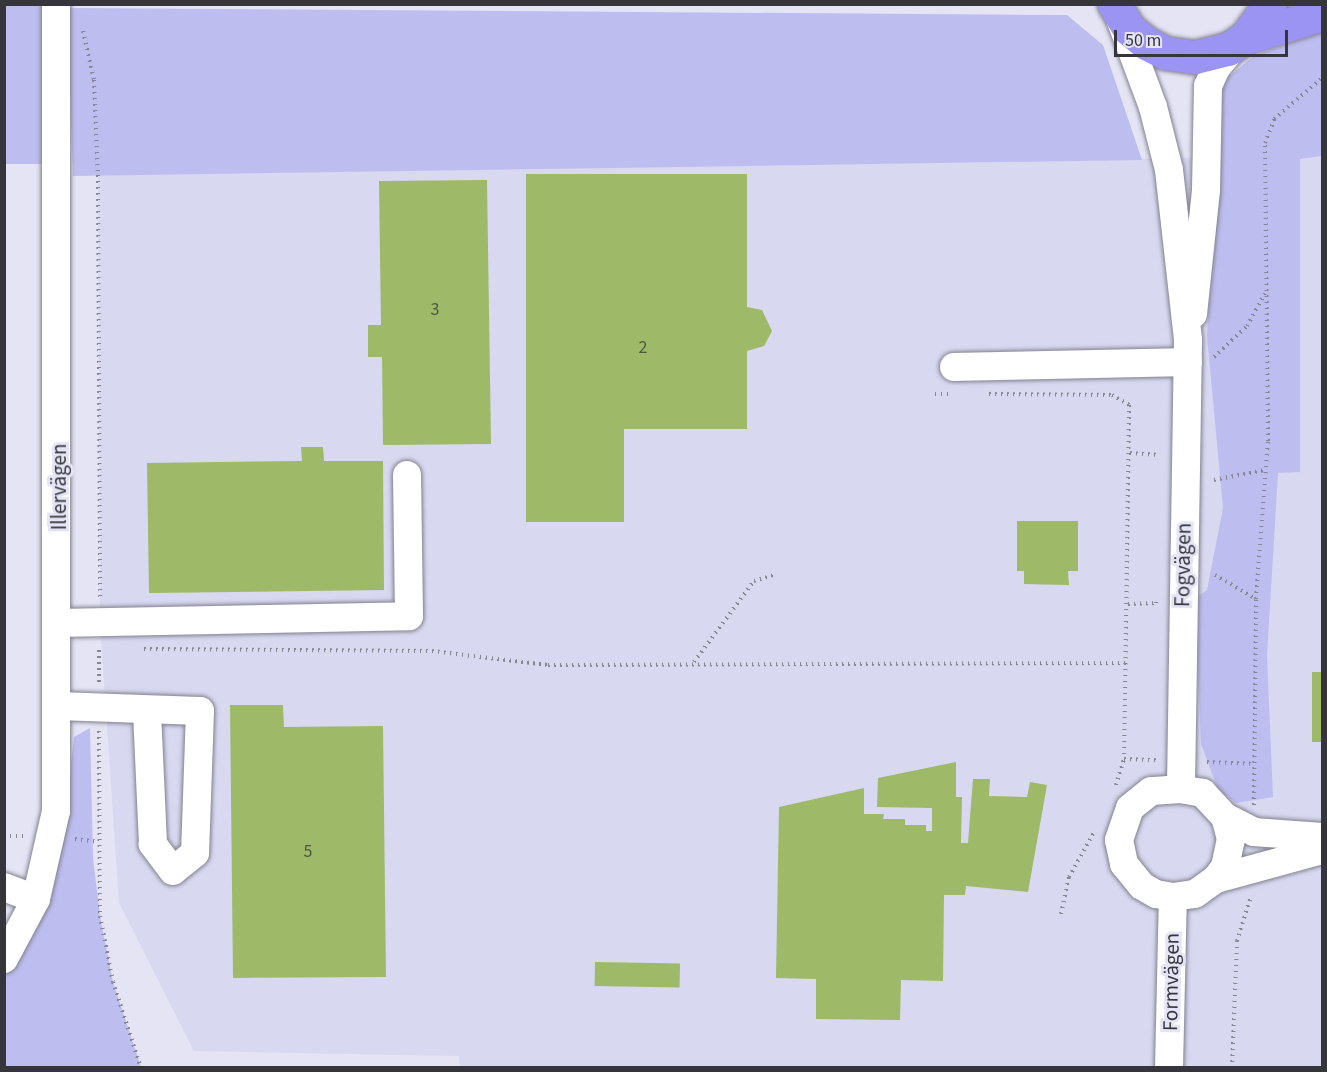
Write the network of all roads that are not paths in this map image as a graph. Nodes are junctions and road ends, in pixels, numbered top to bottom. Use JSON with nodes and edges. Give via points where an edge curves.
{"nodes":[{"id":1,"x":56,"y":4,"type":"edge"},
{"id":2,"x":1270,"y":4,"type":"edge"},
{"id":3,"x":1115,"y":8,"type":"edge"},
{"id":4,"x":1323,"y":14,"type":"edge"},
{"id":5,"x":1240,"y":42,"type":"junction"},
{"id":6,"x":1196,"y":357,"type":"junction"},
{"id":7,"x":954,"y":367,"type":"dead end"},
{"id":8,"x":407,"y":475,"type":"dead end"},
{"id":9,"x":58,"y":623,"type":"junction"},
{"id":10,"x":58,"y":706,"type":"junction"},
{"id":11,"x":147,"y":710,"type":"junction"},
{"id":12,"x":1181,"y":789,"type":"junction"},
{"id":13,"x":1225,"y":817,"type":"junction"},
{"id":14,"x":1323,"y":837,"type":"edge"},
{"id":15,"x":1323,"y":850,"type":"edge"},
{"id":16,"x":1216,"y":879,"type":"junction"},
{"id":17,"x":4,"y":887,"type":"edge"},
{"id":18,"x":1173,"y":897,"type":"junction"},
{"id":19,"x":36,"y":899,"type":"junction"},
{"id":20,"x":4,"y":958,"type":"edge"},
{"id":21,"x":1169,"y":1068,"type":"edge"}],
"edges":[{"from":1,"to":9,"type":"street","name":"Illervägen"},
{"from":2,"to":5,"type":"highway"},
{"from":3,"to":5,"type":"highway","via":[[1137,36],[1166,53],[1195,57]]},
{"from":3,"to":6,"type":"street","name":"Fogvägen","via":[[1136,52],[1168,170]]},
{"from":4,"to":5,"type":"highway"},
{"from":5,"to":6,"type":"street","name":"Fogvägen","via":[[1216,68],[1208,86]]},
{"from":6,"to":7,"type":"street"},
{"from":6,"to":12,"type":"street","name":"Fogvägen"},
{"from":8,"to":9,"type":"street","via":[[410,616],[99,636]]},
{"from":9,"to":10,"type":"street","name":"Illervägen"},
{"from":10,"to":11,"type":"street"},
{"from":10,"to":19,"type":"street","name":"Illervägen","via":[[56,811]]},
{"from":11,"to":11,"type":"street","via":[[200,711],[195,853],[173,871],[153,844]]},
{"from":12,"to":13,"type":"street","via":[[1203,793]]},
{"from":12,"to":18,"type":"street","via":[[1151,791],[1130,808],[1119,840],[1124,864],[1142,886]]},
{"from":13,"to":14,"type":"street","via":[[1254,832]]},
{"from":13,"to":16,"type":"street","via":[[1231,839],[1225,867]]},
{"from":15,"to":16,"type":"street"},
{"from":16,"to":18,"type":"street","via":[[1195,894]]},
{"from":17,"to":19,"type":"street"},
{"from":18,"to":21,"type":"street","name":"Formvägen"},
{"from":19,"to":20,"type":"street","name":"Illervägen"}]}
